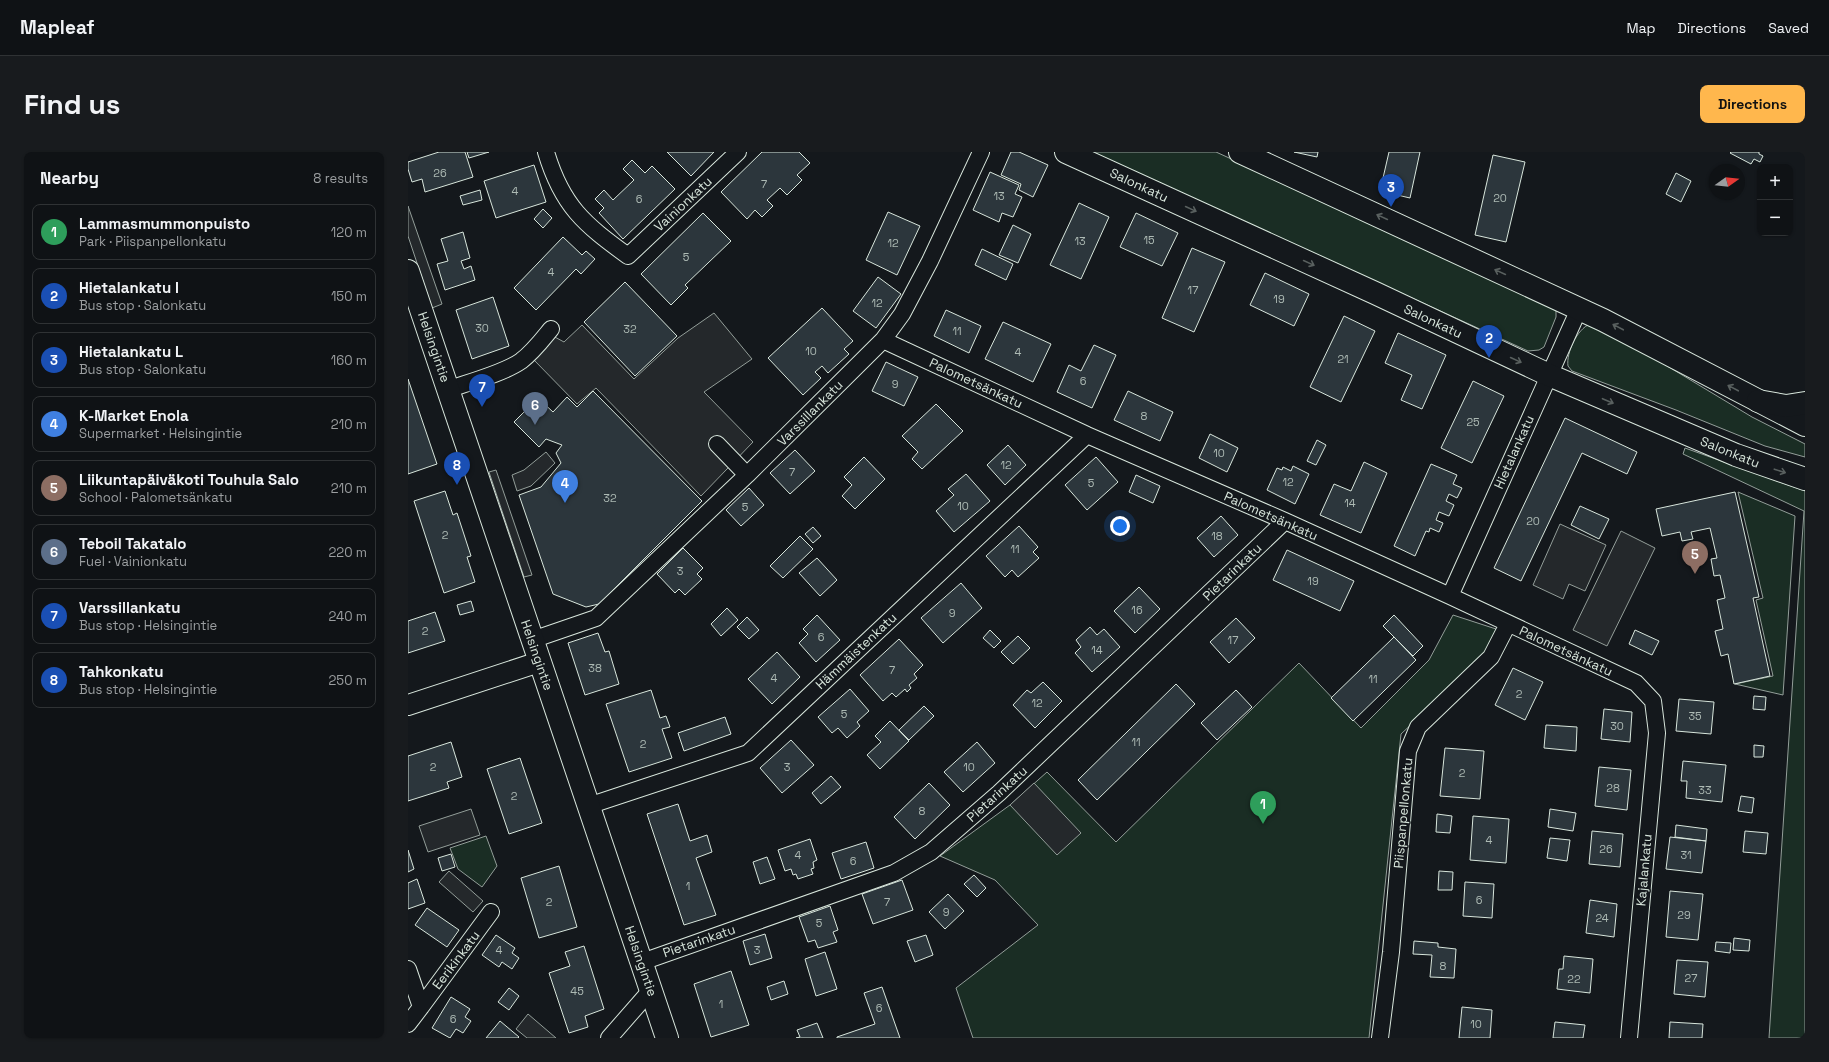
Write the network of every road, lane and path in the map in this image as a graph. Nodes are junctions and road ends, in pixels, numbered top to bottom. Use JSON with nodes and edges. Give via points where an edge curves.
{"nodes":[{"id":1,"x":546,"y":152,"type":"edge"},
{"id":2,"x":738,"y":152,"type":"edge"},
{"id":3,"x":981,"y":152,"type":"edge"},
{"id":4,"x":1066,"y":152,"type":"edge"},
{"id":5,"x":1240,"y":152,"type":"edge"},
{"id":6,"x":408,"y":271,"type":"edge"},
{"id":7,"x":1579,"y":309,"type":"junction"},
{"id":8,"x":551,"y":329,"type":"dead end"},
{"id":9,"x":883,"y":340,"type":"junction"},
{"id":10,"x":1549,"y":375,"type":"junction"},
{"id":11,"x":449,"y":389,"type":"junction"},
{"id":12,"x":1758,"y":401,"type":"junction"},
{"id":13,"x":1805,"y":403,"type":"edge"},
{"id":14,"x":1805,"y":424,"type":"edge"},
{"id":15,"x":1087,"y":435,"type":"junction"},
{"id":16,"x":717,"y":444,"type":"dead end"},
{"id":17,"x":747,"y":475,"type":"junction"},
{"id":18,"x":1805,"y":479,"type":"edge"},
{"id":19,"x":1285,"y":522,"type":"junction"},
{"id":20,"x":1450,"y":596,"type":"junction"},
{"id":21,"x":1508,"y":624,"type":"junction"},
{"id":22,"x":532,"y":640,"type":"junction"},
{"id":23,"x":539,"y":662,"type":"junction"},
{"id":24,"x":1653,"y":701,"type":"joint"},
{"id":25,"x":408,"y":705,"type":"edge"},
{"id":26,"x":588,"y":806,"type":"junction"},
{"id":27,"x":491,"y":912,"type":"dead end"},
{"id":28,"x":642,"y":962,"type":"junction"},
{"id":29,"x":408,"y":969,"type":"edge"},
{"id":30,"x":651,"y":990,"type":"junction"},
{"id":31,"x":421,"y":1007,"type":"junction"},
{"id":32,"x":408,"y":1024,"type":"edge"},
{"id":33,"x":609,"y":1038,"type":"edge"},
{"id":34,"x":667,"y":1038,"type":"edge"},
{"id":35,"x":1380,"y":1038,"type":"edge"},
{"id":36,"x":1629,"y":1038,"type":"edge"}],
"edges":[{"from":1,"to":2,"type":"street","name":"Vainionkatu","via":[[561,192],[575,212],[597,234],[628,256]]},
{"from":3,"to":9,"type":"street","name":"Varssillankatu","via":[[930,261],[902,314]]},
{"from":4,"to":10,"type":"main road","name":"Salonkatu","one_way":true},
{"from":7,"to":5,"type":"main road","one_way":true},
{"from":6,"to":11,"type":"main road","name":"Helsingintie"},
{"from":7,"to":10,"type":"street","name":"Hietalankatu"},
{"from":12,"to":7,"type":"main road","one_way":true},
{"from":8,"to":11,"type":"street","via":[[520,361]]},
{"from":9,"to":15,"type":"street","name":"Palometsänkatu"},
{"from":9,"to":17,"type":"street","name":"Varssillankatu"},
{"from":10,"to":18,"type":"main road","name":"Salonkatu","one_way":true,"via":[[1717,447]]},
{"from":10,"to":20,"type":"street","name":"Hietalankatu"},
{"from":11,"to":22,"type":"main road","name":"Helsingintie"},
{"from":12,"to":13,"type":"main road","via":[[1786,406]]},
{"from":12,"to":14,"type":"main road"},
{"from":15,"to":19,"type":"street","name":"Palometsänkatu"},
{"from":15,"to":26,"type":"street","name":"Hämmäistenkatu","via":[[748,752]]},
{"from":16,"to":17,"type":"street"},
{"from":17,"to":22,"type":"street","name":"Varssillankatu","via":[[596,618]]},
{"from":19,"to":20,"type":"street","name":"Palometsänkatu"},
{"from":19,"to":28,"type":"street","name":"Pietarinkatu","via":[[1019,775],[931,852],[894,872]]},
{"from":20,"to":21,"type":"street","name":"Palometsänkatu"},
{"from":21,"to":24,"type":"street","name":"Palometsänkatu","via":[[1636,683]]},
{"from":21,"to":35,"type":"street","name":"Piispanpellonkatu","via":[[1491,657],[1418,727],[1408,751],[1391,952]]},
{"from":22,"to":23,"type":"main road","name":"Helsingintie"},
{"from":23,"to":25,"type":"street"},
{"from":23,"to":26,"type":"main road","name":"Helsingintie"},
{"from":24,"to":36,"type":"street","name":"Kajalankatu","via":[[1657,733]]},
{"from":26,"to":28,"type":"main road","name":"Helsingintie"},
{"from":27,"to":31,"type":"street","name":"Eerikinkatu"},
{"from":28,"to":30,"type":"main road","name":"Helsingintie"},
{"from":29,"to":31,"type":"street","name":"Eerikinkatu"},
{"from":30,"to":33,"type":"street"},
{"from":30,"to":34,"type":"main road","name":"Helsingintie"},
{"from":31,"to":32,"type":"street","name":"Eerikinkatu"}]}
